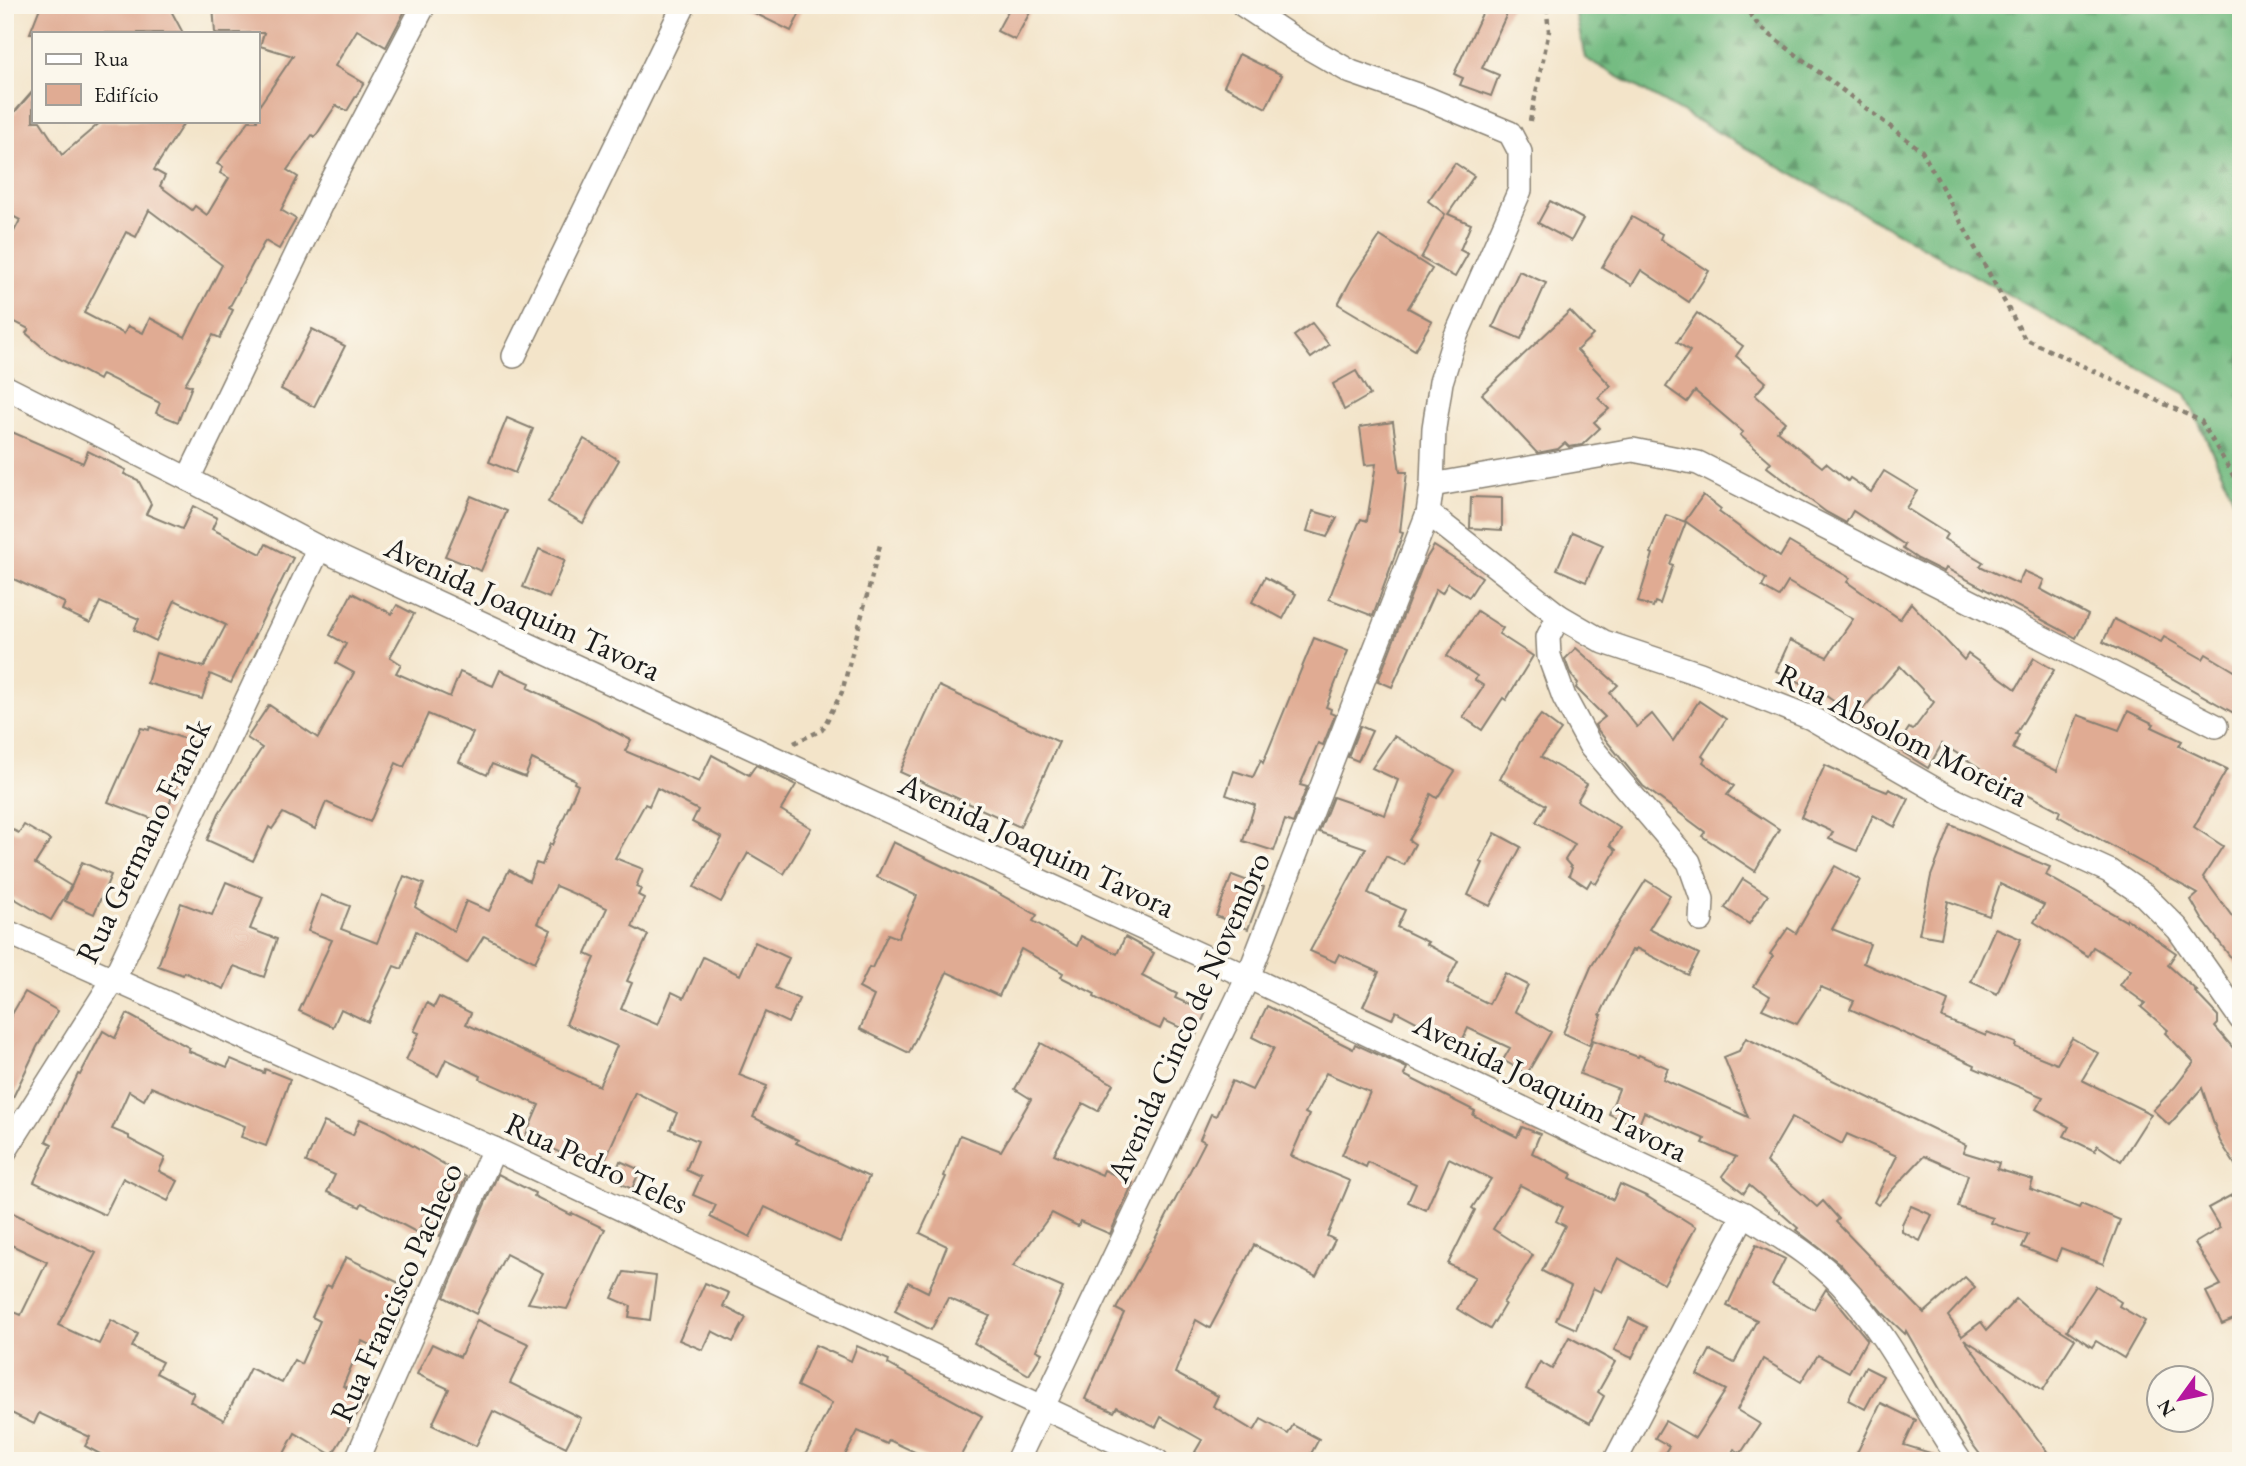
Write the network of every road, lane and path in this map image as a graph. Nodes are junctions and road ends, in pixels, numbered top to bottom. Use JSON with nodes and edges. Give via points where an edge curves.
{"nodes":[{"id":1,"x":424,"y":5,"type":"edge"},
{"id":2,"x":684,"y":5,"type":"edge"},
{"id":3,"x":1243,"y":5,"type":"edge"},
{"id":4,"x":1546,"y":5,"type":"edge"},
{"id":5,"x":1743,"y":5,"type":"edge"},
{"id":6,"x":1520,"y":152,"type":"junction"},
{"id":7,"x":514,"y":356,"type":"dead end"},
{"id":8,"x":5,"y":387,"type":"edge"},
{"id":9,"x":188,"y":479,"type":"junction"},
{"id":10,"x":1432,"y":485,"type":"junction"},
{"id":11,"x":2241,"y":489,"type":"edge"},
{"id":12,"x":1427,"y":513,"type":"junction"},
{"id":13,"x":880,"y":545,"type":"dead end"},
{"id":14,"x":319,"y":548,"type":"junction"},
{"id":15,"x":1559,"y":616,"type":"junction"},
{"id":16,"x":2216,"y":726,"type":"dead end"},
{"id":17,"x":768,"y":756,"type":"junction"},
{"id":18,"x":1700,"y":920,"type":"dead end"},
{"id":19,"x":5,"y":930,"type":"edge"},
{"id":20,"x":1248,"y":977,"type":"junction"},
{"id":21,"x":114,"y":979,"type":"junction"},
{"id":22,"x":2241,"y":1019,"type":"edge"},
{"id":23,"x":494,"y":1149,"type":"junction"},
{"id":24,"x":5,"y":1151,"type":"edge"},
{"id":25,"x":1744,"y":1214,"type":"junction"},
{"id":26,"x":1041,"y":1408,"type":"junction"},
{"id":27,"x":356,"y":1461,"type":"edge"},
{"id":28,"x":1017,"y":1461,"type":"edge"},
{"id":29,"x":1157,"y":1461,"type":"edge"},
{"id":30,"x":1615,"y":1461,"type":"edge"},
{"id":31,"x":1960,"y":1461,"type":"edge"}],
"edges":[{"from":1,"to":9,"type":"street","via":[[330,184]]},
{"from":2,"to":7,"type":"street"},
{"from":3,"to":6,"type":"street","via":[[1351,72],[1510,133]]},
{"from":4,"to":6,"type":"path","via":[[1549,31]]},
{"from":5,"to":11,"type":"path","via":[[1760,27],[1922,151],[2025,339],[2201,421]]},
{"from":6,"to":10,"type":"street","name":"Avenida Cinco de Novembro","via":[[1520,190],[1454,341],[1441,382]]},
{"from":8,"to":9,"type":"street","name":"Avenida Joaquim Tavora"},
{"from":9,"to":14,"type":"street","name":"Avenida Joaquim Tavora"},
{"from":10,"to":12,"type":"street","name":"Avenida Cinco de Novembro"},
{"from":10,"to":16,"type":"street","via":[[1633,450],[1698,463]]},
{"from":12,"to":15,"type":"street","name":"Rua Absolom Moreira"},
{"from":12,"to":20,"type":"street","name":"Avenida Cinco de Novembro"},
{"from":13,"to":17,"type":"path","via":[[842,692],[822,730]]},
{"from":14,"to":17,"type":"street","name":"Avenida Joaquim Tavora"},
{"from":14,"to":21,"type":"street","name":"Rua Germano Franck"},
{"from":15,"to":18,"type":"street","via":[[1548,637],[1549,656],[1564,697],[1591,747],[1689,862],[1702,899]]},
{"from":15,"to":22,"type":"street","name":"Rua Absolom Moreira","via":[[1604,642],[1811,718],[1950,798],[2109,871],[2144,895],[2178,929]]},
{"from":17,"to":20,"type":"street","name":"Avenida Joaquim Tavora"},
{"from":19,"to":21,"type":"street","name":"Rua Pedro Teles"},
{"from":20,"to":25,"type":"street","name":"Avenida Joaquim Tavora"},
{"from":20,"to":26,"type":"street","name":"Avenida Cinco de Novembro"},
{"from":21,"to":23,"type":"street","name":"Rua Pedro Teles"},
{"from":21,"to":24,"type":"street","name":"Rua Germano Franck"},
{"from":23,"to":26,"type":"street","name":"Rua Pedro Teles"},
{"from":23,"to":27,"type":"street","name":"Rua Francisco Pacheco"},
{"from":25,"to":30,"type":"street"},
{"from":25,"to":31,"type":"street","name":"Avenida Joaquim Tavora","via":[[1793,1244],[1839,1282],[1878,1330]]},
{"from":26,"to":28,"type":"street","name":"Avenida Cinco de Novembro"},
{"from":26,"to":29,"type":"street","name":"Rua Pedro Teles"}]}
